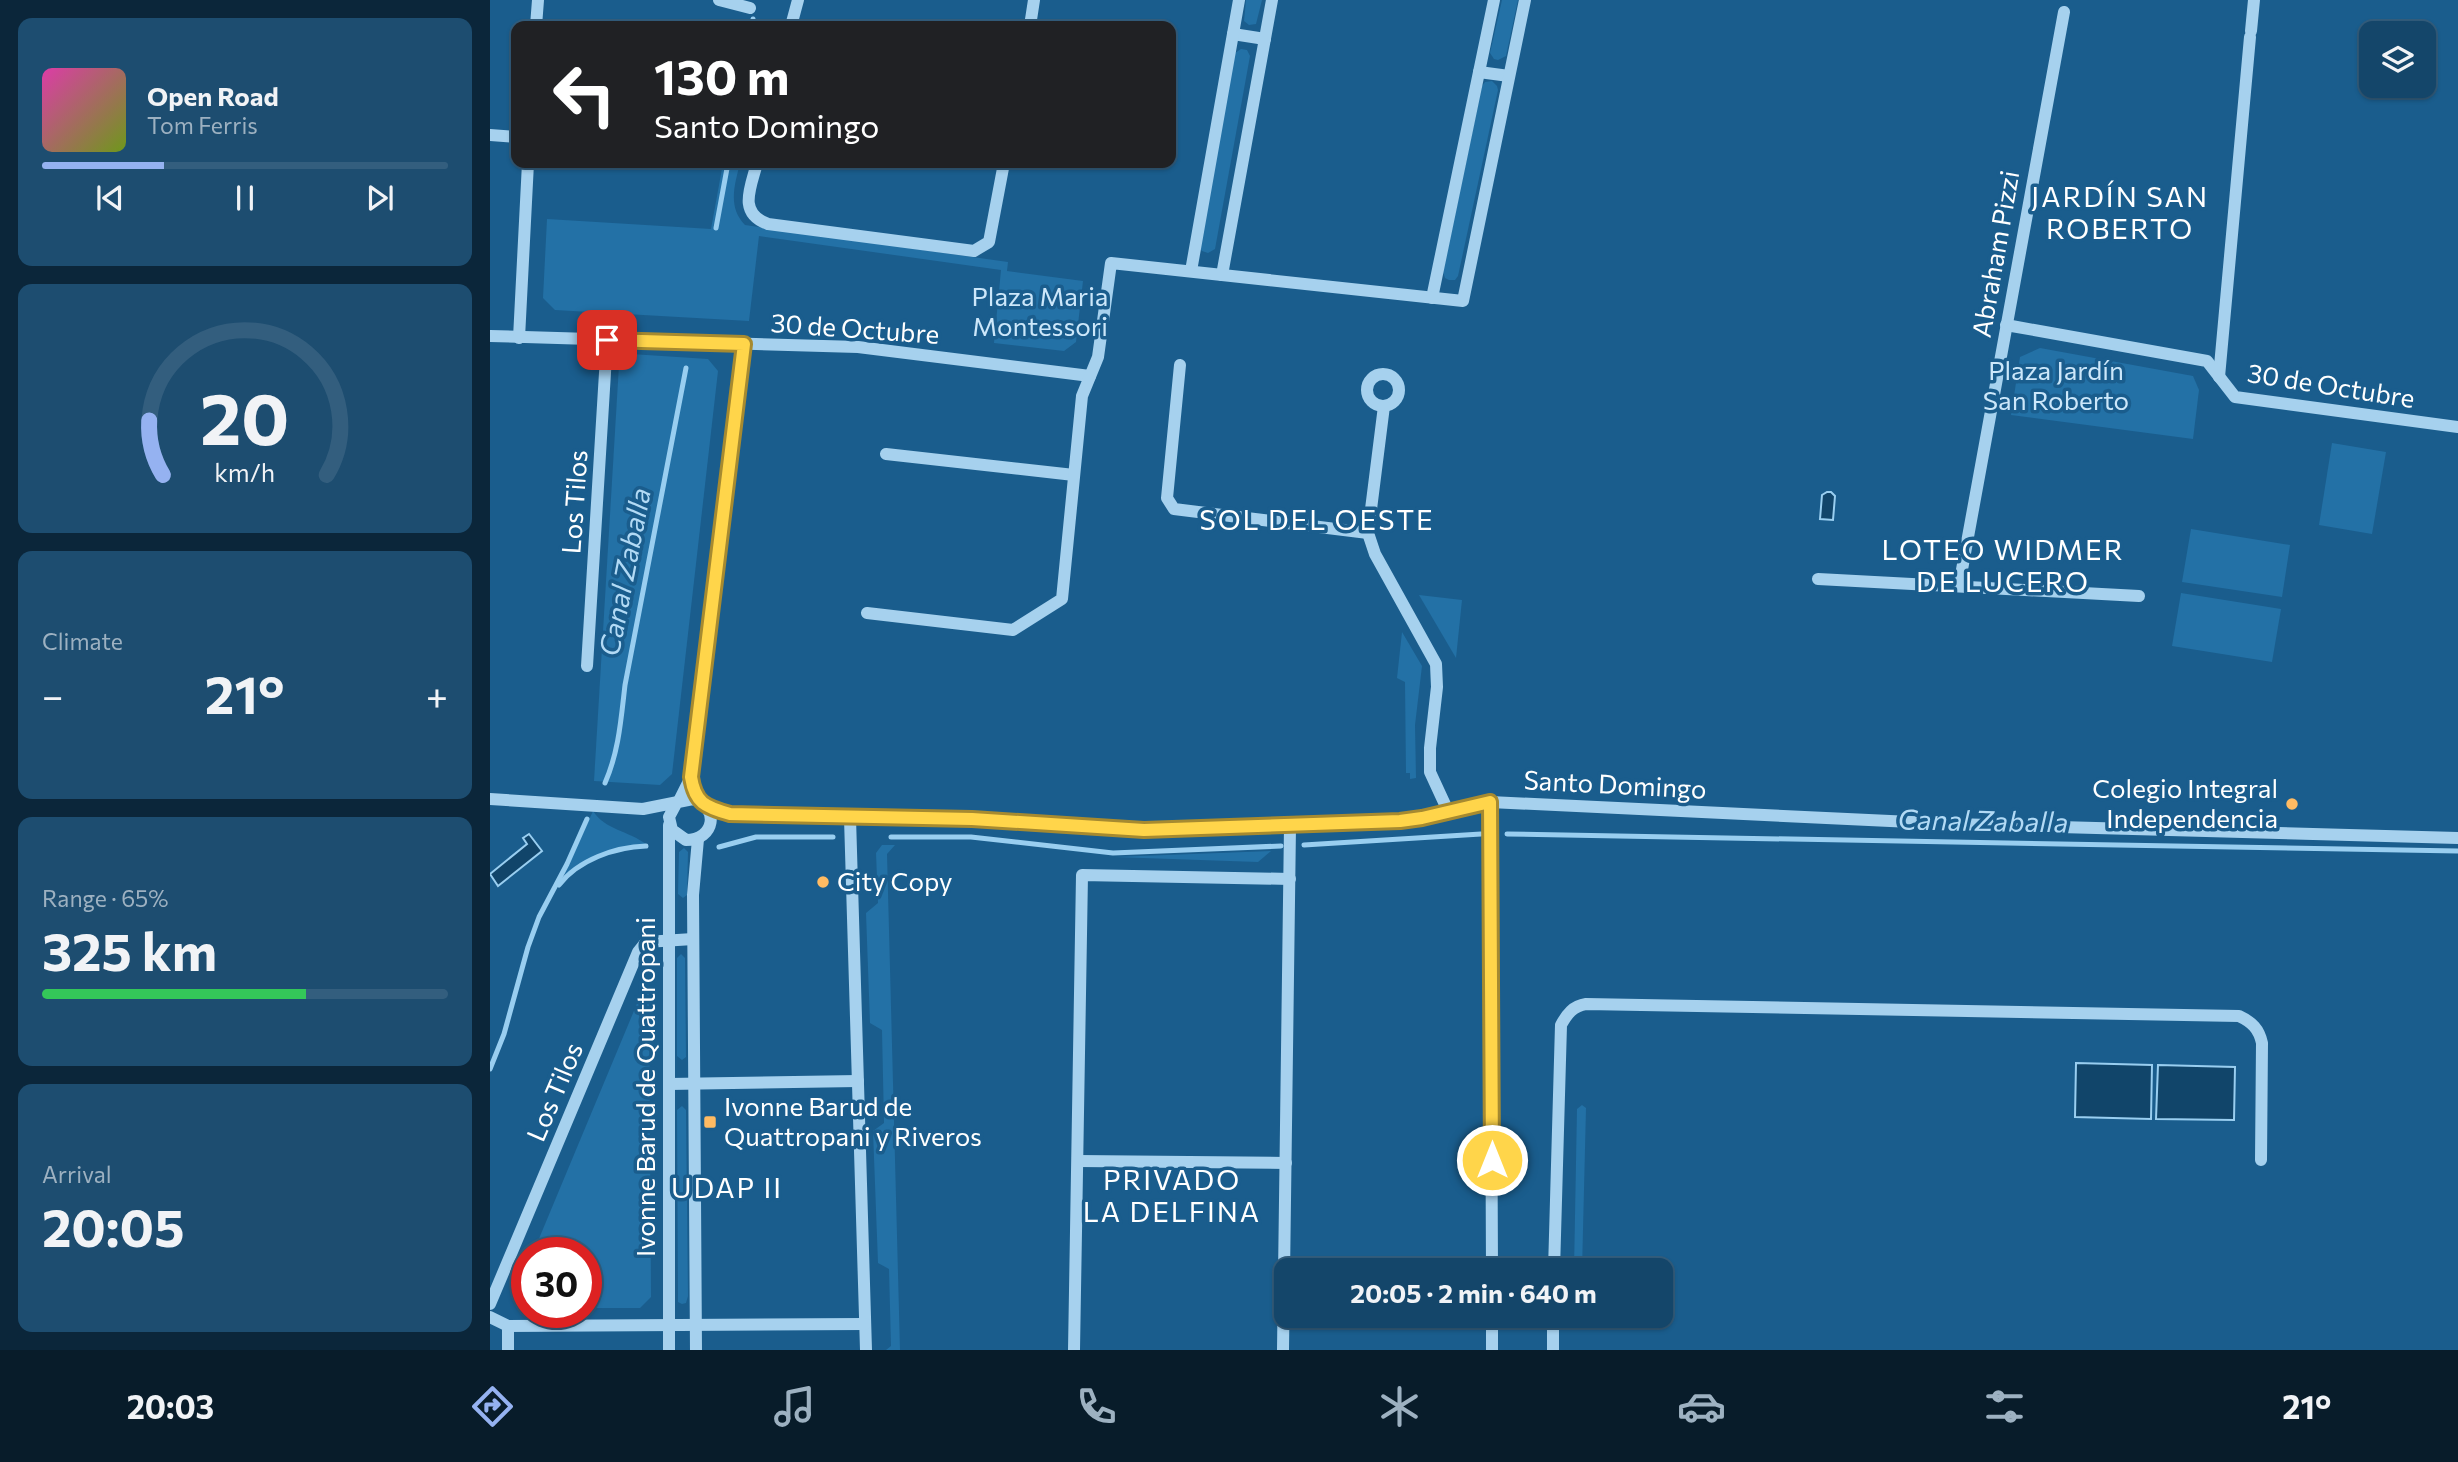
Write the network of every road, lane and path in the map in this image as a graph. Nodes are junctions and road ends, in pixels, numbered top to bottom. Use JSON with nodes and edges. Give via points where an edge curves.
{"nodes":[{"id":1,"x":538,"y":0,"type":"edge"},
{"id":2,"x":719,"y":0,"type":"edge"},
{"id":3,"x":798,"y":0,"type":"edge"},
{"id":4,"x":1034,"y":0,"type":"edge"},
{"id":5,"x":1239,"y":0,"type":"edge"},
{"id":6,"x":1272,"y":0,"type":"edge"},
{"id":7,"x":1494,"y":0,"type":"edge"},
{"id":8,"x":1525,"y":0,"type":"edge"},
{"id":9,"x":2254,"y":0,"type":"edge"},
{"id":10,"x":2064,"y":6,"type":"edge"},
{"id":11,"x":750,"y":8,"type":"dead end"},
{"id":12,"x":536,"y":21,"type":"edge"},
{"id":13,"x":792,"y":21,"type":"edge"},
{"id":14,"x":1031,"y":21,"type":"edge"},
{"id":15,"x":1233,"y":34,"type":"junction"},
{"id":16,"x":1265,"y":39,"type":"junction"},
{"id":17,"x":1479,"y":72,"type":"junction"},
{"id":18,"x":1509,"y":76,"type":"junction"},
{"id":19,"x":490,"y":135,"type":"edge"},
{"id":20,"x":511,"y":136,"type":"edge"},
{"id":21,"x":528,"y":168,"type":"edge"},
{"id":22,"x":756,"y":168,"type":"edge"},
{"id":23,"x":1003,"y":168,"type":"edge"},
{"id":24,"x":1191,"y":271,"type":"junction"},
{"id":25,"x":1222,"y":275,"type":"junction"},
{"id":26,"x":1432,"y":298,"type":"junction"},
{"id":27,"x":2006,"y":325,"type":"junction"},
{"id":28,"x":490,"y":336,"type":"edge"},
{"id":29,"x":519,"y":338,"type":"junction"},
{"id":30,"x":607,"y":340,"type":"junction"},
{"id":31,"x":744,"y":344,"type":"junction"},
{"id":32,"x":1180,"y":365,"type":"dead end"},
{"id":33,"x":1090,"y":376,"type":"junction"},
{"id":34,"x":2219,"y":377,"type":"junction"},
{"id":35,"x":1384,"y":406,"type":"dead end"},
{"id":36,"x":2458,"y":427,"type":"edge"},
{"id":37,"x":886,"y":454,"type":"dead end"},
{"id":38,"x":1074,"y":475,"type":"junction"},
{"id":39,"x":1368,"y":533,"type":"junction"},
{"id":40,"x":1818,"y":579,"type":"dead end"},
{"id":41,"x":1959,"y":586,"type":"junction"},
{"id":42,"x":2139,"y":596,"type":"dead end"},
{"id":43,"x":867,"y":613,"type":"dead end"},
{"id":44,"x":587,"y":666,"type":"dead end"},
{"id":45,"x":691,"y":777,"type":"junction"},
{"id":46,"x":490,"y":799,"type":"edge"},
{"id":47,"x":678,"y":802,"type":"junction"},
{"id":48,"x":1490,"y":802,"type":"junction"},
{"id":49,"x":702,"y":803,"type":"junction"},
{"id":50,"x":643,"y":809,"type":"junction"},
{"id":51,"x":1448,"y":811,"type":"junction"},
{"id":52,"x":730,"y":814,"type":"junction"},
{"id":53,"x":850,"y":818,"type":"junction"},
{"id":54,"x":669,"y":824,"type":"junction"},
{"id":55,"x":1290,"y":826,"type":"junction"},
{"id":56,"x":703,"y":834,"type":"junction"},
{"id":57,"x":2458,"y":838,"type":"edge"},
{"id":58,"x":1290,"y":879,"type":"junction"},
{"id":59,"x":693,"y":939,"type":"junction"},
{"id":60,"x":669,"y":940,"type":"junction"},
{"id":61,"x":858,"y":1081,"type":"junction"},
{"id":62,"x":694,"y":1083,"type":"junction"},
{"id":63,"x":669,"y":1084,"type":"junction"},
{"id":64,"x":2260,"y":1160,"type":"dead end"},
{"id":65,"x":1077,"y":1161,"type":"junction"},
{"id":66,"x":1286,"y":1163,"type":"junction"},
{"id":67,"x":1492,"y":1258,"type":"edge"},
{"id":68,"x":1554,"y":1258,"type":"edge"},
{"id":69,"x":490,"y":1304,"type":"edge"},
{"id":70,"x":490,"y":1317,"type":"edge"},
{"id":71,"x":696,"y":1324,"type":"junction"},
{"id":72,"x":865,"y":1324,"type":"junction"},
{"id":73,"x":669,"y":1325,"type":"junction"},
{"id":74,"x":508,"y":1326,"type":"junction"},
{"id":75,"x":1492,"y":1328,"type":"edge"},
{"id":76,"x":1553,"y":1328,"type":"edge"},
{"id":77,"x":508,"y":1350,"type":"edge"},
{"id":78,"x":669,"y":1350,"type":"edge"},
{"id":79,"x":696,"y":1350,"type":"edge"},
{"id":80,"x":866,"y":1350,"type":"edge"},
{"id":81,"x":1074,"y":1350,"type":"edge"},
{"id":82,"x":1283,"y":1350,"type":"edge"},
{"id":83,"x":1492,"y":1350,"type":"edge"},
{"id":84,"x":1553,"y":1350,"type":"edge"}],
"edges":[{"from":1,"to":12,"type":"street"},
{"from":2,"to":11,"type":"street"},
{"from":3,"to":13,"type":"street"},
{"from":4,"to":14,"type":"street"},
{"from":5,"to":15,"type":"street"},
{"from":6,"to":16,"type":"street"},
{"from":7,"to":17,"type":"street"},
{"from":8,"to":18,"type":"street"},
{"from":9,"to":34,"type":"street"},
{"from":10,"to":27,"type":"street","name":"Abraham Pizzi"},
{"from":15,"to":16,"type":"street"},
{"from":15,"to":24,"type":"street"},
{"from":16,"to":25,"type":"street"},
{"from":17,"to":18,"type":"street"},
{"from":17,"to":26,"type":"street"},
{"from":18,"to":26,"type":"street","via":[[1462,301]]},
{"from":19,"to":20,"type":"street"},
{"from":21,"to":29,"type":"street"},
{"from":22,"to":23,"type":"street","via":[[749,207],[759,221],[975,251],[989,242]]},
{"from":24,"to":25,"type":"street"},
{"from":24,"to":33,"type":"street","via":[[1111,263],[1098,357]]},
{"from":25,"to":26,"type":"street"},
{"from":27,"to":34,"type":"street","name":"30 de Octubre","via":[[2207,361]]},
{"from":27,"to":41,"type":"street","name":"Abraham Pizzi"},
{"from":28,"to":29,"type":"street","name":"30 de Octubre"},
{"from":29,"to":30,"type":"street","name":"30 de Octubre"},
{"from":30,"to":31,"type":"street","name":"30 de Octubre"},
{"from":30,"to":44,"type":"street","name":"Los Tilos"},
{"from":31,"to":33,"type":"street","name":"30 de Octubre","via":[[858,347]]},
{"from":31,"to":45,"type":"street"},
{"from":32,"to":39,"type":"street","via":[[1167,498],[1174,509]]},
{"from":33,"to":38,"type":"street","via":[[1082,396]]},
{"from":34,"to":36,"type":"street","name":"30 de Octubre","via":[[2235,397]]},
{"from":35,"to":39,"type":"street"},
{"from":37,"to":38,"type":"street"},
{"from":38,"to":43,"type":"street","via":[[1062,599],[1013,630]]},
{"from":39,"to":51,"type":"street","via":[[1436,664],[1430,772]]},
{"from":40,"to":41,"type":"street"},
{"from":41,"to":42,"type":"street"},
{"from":45,"to":47,"type":"street"},
{"from":45,"to":49,"type":"street"},
{"from":46,"to":50,"type":"street"},
{"from":47,"to":49,"type":"street"},
{"from":47,"to":50,"type":"street"},
{"from":47,"to":54,"type":"street","via":[[670,811]]},
{"from":48,"to":51,"type":"street","name":"Santo Domingo"},
{"from":48,"to":57,"type":"street","name":"Santo Domingo","via":[[1954,824]]},
{"from":48,"to":67,"type":"street"},
{"from":49,"to":52,"type":"street","name":"Santo Domingo"},
{"from":49,"to":56,"type":"street","via":[[710,817]]},
{"from":50,"to":54,"type":"street"},
{"from":51,"to":55,"type":"street","name":"Santo Domingo","via":[[1400,821]]},
{"from":52,"to":53,"type":"street","name":"Santo Domingo"},
{"from":52,"to":56,"type":"street"},
{"from":53,"to":55,"type":"street","name":"Santo Domingo","via":[[972,819],[1144,830]]},
{"from":53,"to":61,"type":"street"},
{"from":54,"to":56,"type":"street","via":[[680,838]]},
{"from":54,"to":60,"type":"street","name":"Ivonne Barud de Quattropani"},
{"from":55,"to":58,"type":"street"},
{"from":56,"to":59,"type":"street","name":"Ivonne Barud de Quattropani","via":[[692,895]]},
{"from":58,"to":65,"type":"street","via":[[1082,875]]},
{"from":58,"to":66,"type":"street"},
{"from":59,"to":60,"type":"street","name":"Los Tilos"},
{"from":59,"to":62,"type":"street","name":"Ivonne Barud de Quattropani"},
{"from":60,"to":63,"type":"street","name":"Ivonne Barud de Quattropani"},
{"from":60,"to":69,"type":"street","name":"Los Tilos","via":[[646,942],[639,952]]},
{"from":61,"to":62,"type":"street"},
{"from":61,"to":72,"type":"street"},
{"from":62,"to":63,"type":"street"},
{"from":62,"to":71,"type":"street","name":"Ivonne Barud de Quattropani"},
{"from":63,"to":73,"type":"street","name":"Ivonne Barud de Quattropani"},
{"from":64,"to":68,"type":"street","via":[[2262,1043],[2253,1024],[2233,1015],[1578,1005],[1561,1025]]},
{"from":65,"to":66,"type":"street"},
{"from":65,"to":81,"type":"street"},
{"from":66,"to":82,"type":"street"},
{"from":70,"to":74,"type":"street"},
{"from":71,"to":72,"type":"street"},
{"from":71,"to":73,"type":"street"},
{"from":71,"to":79,"type":"street","name":"Ivonne Barud de Quattropani"},
{"from":72,"to":80,"type":"street"},
{"from":73,"to":74,"type":"street"},
{"from":73,"to":78,"type":"street","name":"Ivonne Barud de Quattropani"},
{"from":74,"to":77,"type":"street"},
{"from":75,"to":83,"type":"street"},
{"from":76,"to":84,"type":"street"}]}
